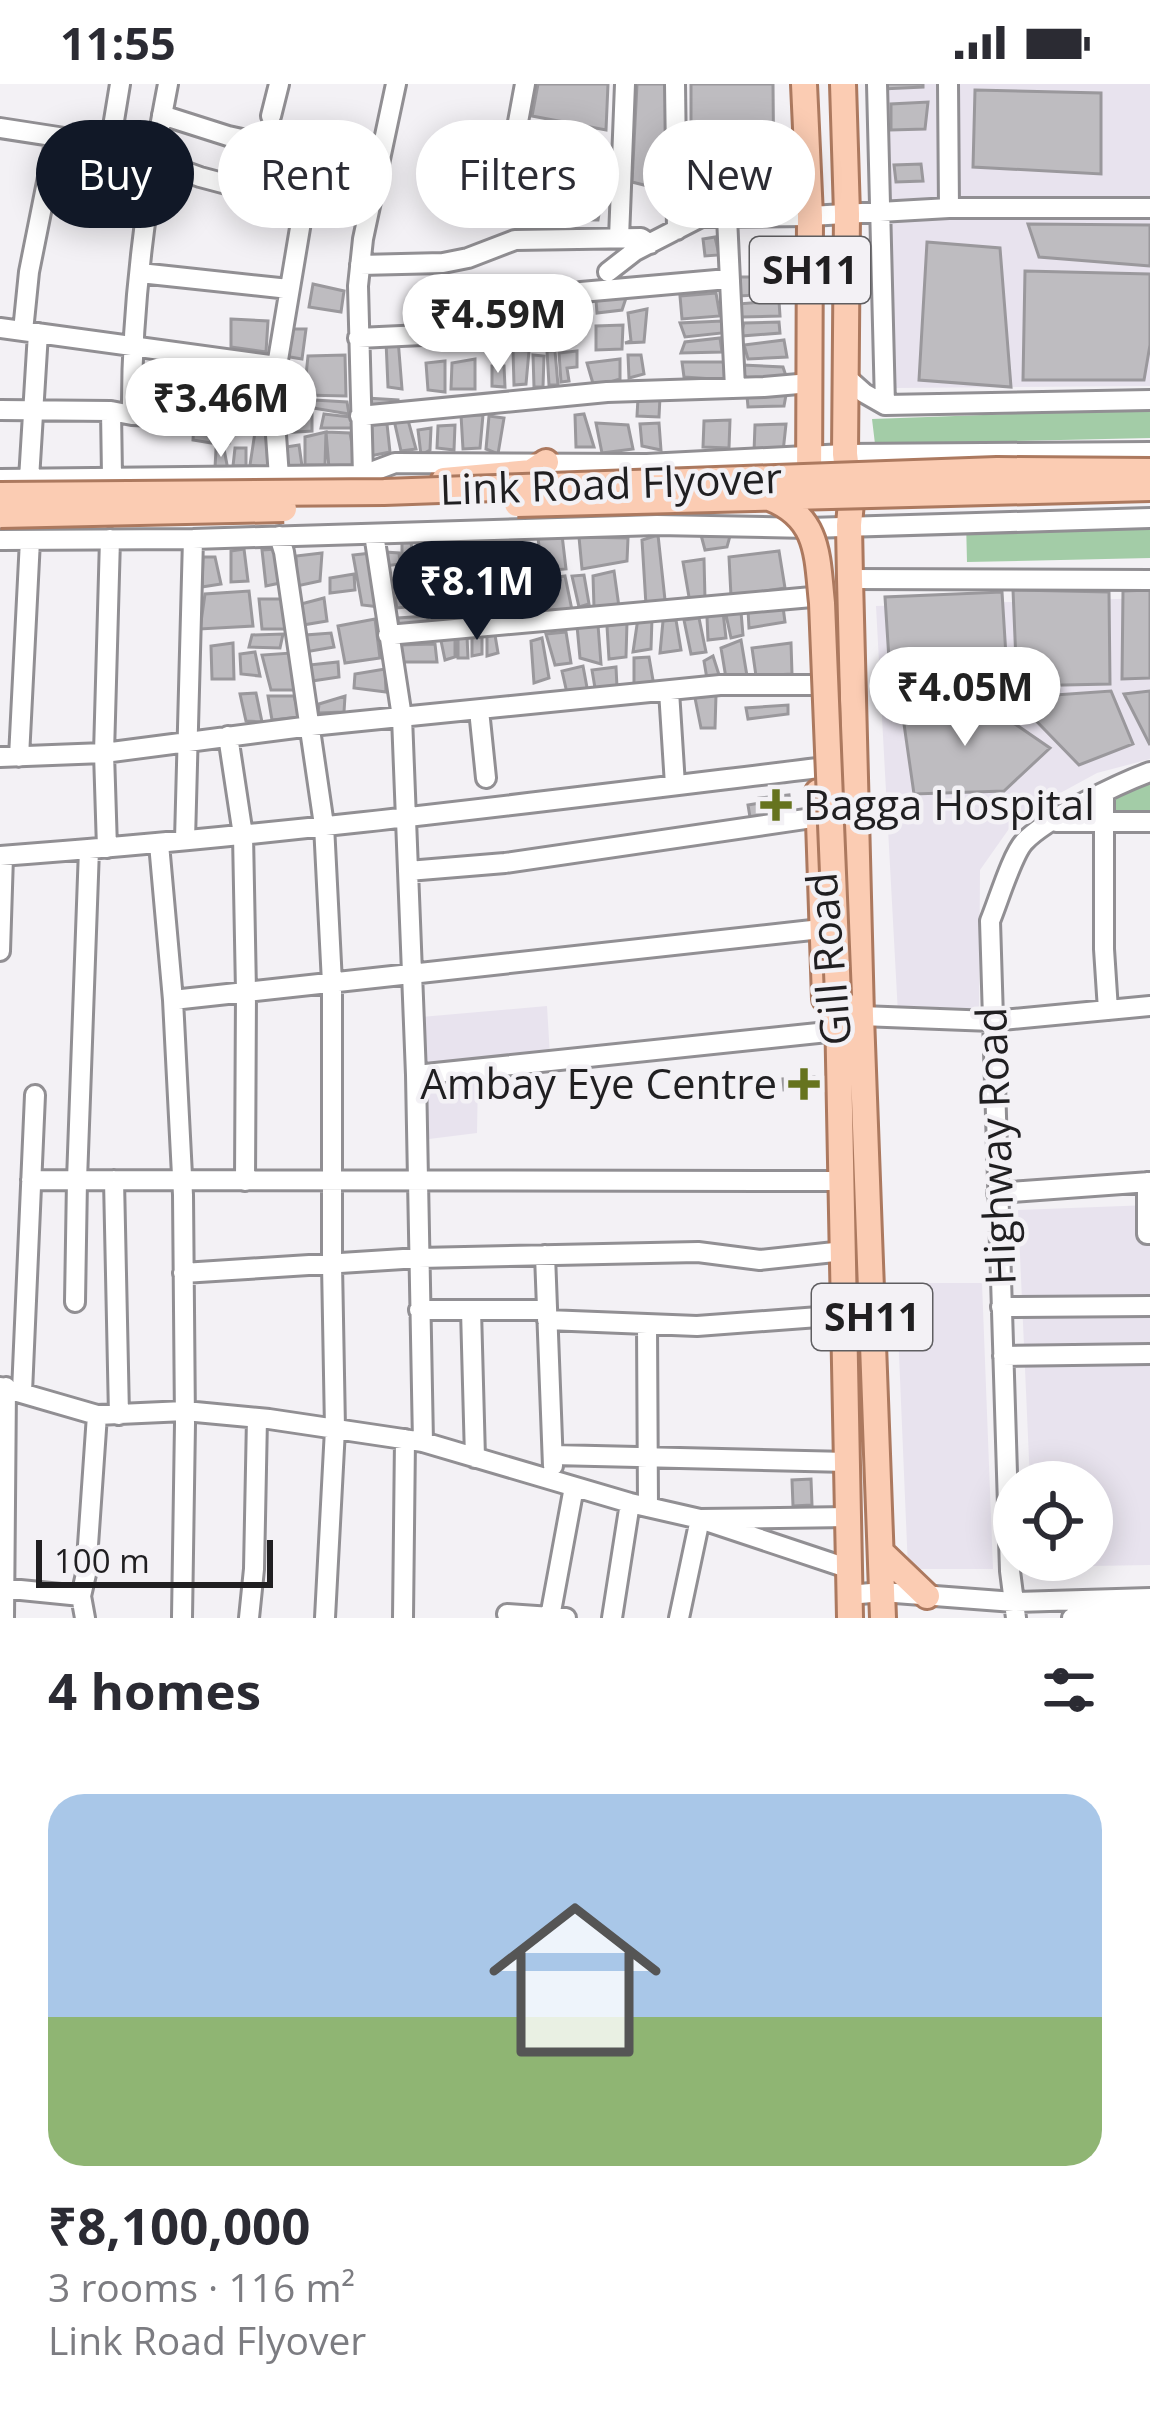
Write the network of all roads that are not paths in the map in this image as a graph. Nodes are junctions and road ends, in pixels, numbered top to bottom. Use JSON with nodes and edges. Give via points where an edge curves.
{"nodes":[{"id":1,"x":120,"y":84,"type":"edge"},
{"id":2,"x":168,"y":84,"type":"edge"},
{"id":3,"x":279,"y":84,"type":"edge"},
{"id":4,"x":396,"y":84,"type":"edge"},
{"id":5,"x":525,"y":84,"type":"edge"},
{"id":6,"x":625,"y":84,"type":"edge"},
{"id":7,"x":675,"y":84,"type":"edge"},
{"id":8,"x":804,"y":84,"type":"edge"},
{"id":9,"x":843,"y":84,"type":"edge"},
{"id":10,"x":877,"y":84,"type":"edge"},
{"id":11,"x":948,"y":84,"type":"edge"},
{"id":12,"x":162,"y":116,"type":"junction"},
{"id":13,"x":271,"y":116,"type":"dead end"},
{"id":14,"x":114,"y":120,"type":"edge"},
{"id":15,"x":161,"y":120,"type":"edge"},
{"id":16,"x":388,"y":120,"type":"edge"},
{"id":17,"x":518,"y":120,"type":"edge"},
{"id":18,"x":806,"y":120,"type":"edge"},
{"id":19,"x":0,"y":128,"type":"edge"},
{"id":20,"x":218,"y":133,"type":"edge"},
{"id":21,"x":36,"y":134,"type":"edge"},
{"id":22,"x":194,"y":174,"type":"edge"},
{"id":23,"x":949,"y":208,"type":"junction"},
{"id":24,"x":1150,"y":208,"type":"edge"},
{"id":25,"x":881,"y":212,"type":"junction"},
{"id":26,"x":847,"y":214,"type":"junction"},
{"id":27,"x":815,"y":216,"type":"edge"},
{"id":28,"x":38,"y":228,"type":"edge"},
{"id":29,"x":145,"y":228,"type":"edge"},
{"id":30,"x":365,"y":228,"type":"edge"},
{"id":31,"x":681,"y":228,"type":"edge"},
{"id":32,"x":727,"y":228,"type":"edge"},
{"id":33,"x":810,"y":228,"type":"edge"},
{"id":34,"x":677,"y":230,"type":"junction"},
{"id":35,"x":619,"y":238,"type":"junction"},
{"id":36,"x":650,"y":244,"type":"junction"},
{"id":37,"x":360,"y":265,"type":"junction"},
{"id":38,"x":608,"y":272,"type":"dead end"},
{"id":39,"x":140,"y":273,"type":"junction"},
{"id":40,"x":728,"y":279,"type":"junction"},
{"id":41,"x":289,"y":289,"type":"junction"},
{"id":42,"x":0,"y":328,"type":"edge"},
{"id":43,"x":31,"y":332,"type":"junction"},
{"id":44,"x":358,"y":338,"type":"junction"},
{"id":45,"x":131,"y":346,"type":"junction"},
{"id":46,"x":278,"y":366,"type":"junction"},
{"id":47,"x":846,"y":377,"type":"junction"},
{"id":48,"x":810,"y":383,"type":"junction"},
{"id":49,"x":735,"y":388,"type":"junction"},
{"id":50,"x":1150,"y":400,"type":"edge"},
{"id":51,"x":885,"y":405,"type":"junction"},
{"id":52,"x":35,"y":409,"type":"junction"},
{"id":53,"x":0,"y":410,"type":"edge"},
{"id":54,"x":111,"y":411,"type":"junction"},
{"id":55,"x":132,"y":416,"type":"junction"},
{"id":56,"x":360,"y":416,"type":"junction"},
{"id":57,"x":275,"y":421,"type":"junction"},
{"id":58,"x":1150,"y":452,"type":"edge"},
{"id":59,"x":845,"y":454,"type":"junction"},
{"id":60,"x":810,"y":456,"type":"junction"},
{"id":61,"x":546,"y":462,"type":"junction"},
{"id":62,"x":1150,"y":471,"type":"edge"},
{"id":63,"x":363,"y":475,"type":"junction"},
{"id":64,"x":112,"y":476,"type":"junction"},
{"id":65,"x":156,"y":477,"type":"junction"},
{"id":66,"x":278,"y":477,"type":"junction"},
{"id":67,"x":0,"y":479,"type":"edge"},
{"id":68,"x":29,"y":479,"type":"junction"},
{"id":69,"x":1150,"y":488,"type":"edge"},
{"id":70,"x":384,"y":492,"type":"junction"},
{"id":71,"x":0,"y":495,"type":"edge"},
{"id":72,"x":768,"y":497,"type":"junction"},
{"id":73,"x":0,"y":515,"type":"edge"},
{"id":74,"x":1150,"y":518,"type":"edge"},
{"id":75,"x":849,"y":525,"type":"junction"},
{"id":76,"x":809,"y":528,"type":"junction"},
{"id":77,"x":374,"y":534,"type":"junction"},
{"id":78,"x":279,"y":536,"type":"junction"},
{"id":79,"x":161,"y":538,"type":"junction"},
{"id":80,"x":193,"y":538,"type":"junction"},
{"id":81,"x":110,"y":539,"type":"junction"},
{"id":82,"x":0,"y":540,"type":"edge"},
{"id":83,"x":30,"y":540,"type":"junction"},
{"id":84,"x":850,"y":580,"type":"junction"},
{"id":85,"x":1150,"y":580,"type":"edge"},
{"id":86,"x":812,"y":597,"type":"junction"},
{"id":87,"x":388,"y":634,"type":"junction"},
{"id":88,"x":814,"y":685,"type":"junction"},
{"id":89,"x":669,"y":691,"type":"junction"},
{"id":90,"x":479,"y":710,"type":"junction"},
{"id":91,"x":402,"y":717,"type":"junction"},
{"id":92,"x":311,"y":726,"type":"junction"},
{"id":93,"x":229,"y":736,"type":"junction"},
{"id":94,"x":188,"y":742,"type":"junction"},
{"id":95,"x":104,"y":752,"type":"junction"},
{"id":96,"x":10,"y":757,"type":"edge"},
{"id":97,"x":818,"y":768,"type":"junction"},
{"id":98,"x":1150,"y":772,"type":"edge"},
{"id":99,"x":485,"y":778,"type":"dead end"},
{"id":100,"x":675,"y":785,"type":"junction"},
{"id":101,"x":1104,"y":792,"type":"junction"},
{"id":102,"x":406,"y":818,"type":"junction"},
{"id":103,"x":819,"y":818,"type":"junction"},
{"id":104,"x":1051,"y":822,"type":"junction"},
{"id":105,"x":1104,"y":822,"type":"junction"},
{"id":106,"x":1150,"y":822,"type":"edge"},
{"id":107,"x":324,"y":826,"type":"junction"},
{"id":108,"x":243,"y":835,"type":"junction"},
{"id":109,"x":185,"y":840,"type":"junction"},
{"id":110,"x":159,"y":844,"type":"junction"},
{"id":111,"x":98,"y":848,"type":"junction"},
{"id":112,"x":1,"y":856,"type":"edge"},
{"id":113,"x":408,"y":871,"type":"junction"},
{"id":114,"x":821,"y":929,"type":"junction"},
{"id":115,"x":0,"y":951,"type":"edge"},
{"id":116,"x":412,"y":974,"type":"junction"},
{"id":117,"x":332,"y":982,"type":"junction"},
{"id":118,"x":246,"y":992,"type":"junction"},
{"id":119,"x":173,"y":1000,"type":"junction"},
{"id":120,"x":1150,"y":1006,"type":"edge"},
{"id":121,"x":1108,"y":1010,"type":"junction"},
{"id":122,"x":844,"y":1015,"type":"junction"},
{"id":123,"x":992,"y":1021,"type":"junction"},
{"id":124,"x":1150,"y":1029,"type":"edge"},
{"id":125,"x":416,"y":1075,"type":"junction"},
{"id":126,"x":35,"y":1096,"type":"dead end"},
{"id":127,"x":31,"y":1180,"type":"junction"},
{"id":128,"x":77,"y":1180,"type":"junction"},
{"id":129,"x":115,"y":1180,"type":"junction"},
{"id":130,"x":182,"y":1181,"type":"junction"},
{"id":131,"x":245,"y":1181,"type":"junction"},
{"id":132,"x":333,"y":1181,"type":"junction"},
{"id":133,"x":843,"y":1181,"type":"junction"},
{"id":134,"x":418,"y":1182,"type":"junction"},
{"id":135,"x":1148,"y":1182,"type":"edge"},
{"id":136,"x":997,"y":1192,"type":"junction"},
{"id":137,"x":1150,"y":1234,"type":"edge"},
{"id":138,"x":844,"y":1251,"type":"junction"},
{"id":139,"x":545,"y":1255,"type":"junction"},
{"id":140,"x":418,"y":1258,"type":"junction"},
{"id":141,"x":332,"y":1264,"type":"junction"},
{"id":142,"x":183,"y":1273,"type":"junction"},
{"id":143,"x":75,"y":1302,"type":"dead end"},
{"id":144,"x":1150,"y":1306,"type":"edge"},
{"id":145,"x":1001,"y":1307,"type":"junction"},
{"id":146,"x":419,"y":1310,"type":"junction"},
{"id":147,"x":471,"y":1310,"type":"junction"},
{"id":148,"x":547,"y":1315,"type":"junction"},
{"id":149,"x":845,"y":1315,"type":"junction"},
{"id":150,"x":647,"y":1325,"type":"junction"},
{"id":151,"x":1150,"y":1354,"type":"edge"},
{"id":152,"x":1003,"y":1356,"type":"junction"},
{"id":153,"x":9,"y":1389,"type":"edge"},
{"id":154,"x":185,"y":1412,"type":"junction"},
{"id":155,"x":97,"y":1415,"type":"junction"},
{"id":156,"x":119,"y":1415,"type":"junction"},
{"id":157,"x":257,"y":1418,"type":"junction"},
{"id":158,"x":335,"y":1429,"type":"junction"},
{"id":159,"x":414,"y":1440,"type":"junction"},
{"id":160,"x":553,"y":1455,"type":"junction"},
{"id":161,"x":648,"y":1457,"type":"junction"},
{"id":162,"x":475,"y":1458,"type":"junction"},
{"id":163,"x":848,"y":1462,"type":"junction"},
{"id":164,"x":554,"y":1480,"type":"junction"},
{"id":165,"x":574,"y":1487,"type":"junction"},
{"id":166,"x":639,"y":1505,"type":"junction"},
{"id":167,"x":849,"y":1517,"type":"junction"},
{"id":168,"x":700,"y":1519,"type":"junction"},
{"id":169,"x":881,"y":1552,"type":"junction"},
{"id":170,"x":850,"y":1569,"type":"junction"},
{"id":171,"x":2,"y":1588,"type":"edge"},
{"id":172,"x":82,"y":1596,"type":"junction"},
{"id":173,"x":927,"y":1596,"type":"junction"},
{"id":174,"x":1150,"y":1598,"type":"edge"},
{"id":175,"x":883,"y":1605,"type":"edge"},
{"id":176,"x":849,"y":1607,"type":"edge"},
{"id":177,"x":1015,"y":1610,"type":"edge"},
{"id":178,"x":507,"y":1614,"type":"dead end"},
{"id":179,"x":1150,"y":1616,"type":"edge"},
{"id":180,"x":550,"y":1617,"type":"edge"},
{"id":181,"x":4,"y":1618,"type":"edge"},
{"id":182,"x":85,"y":1618,"type":"edge"},
{"id":183,"x":182,"y":1618,"type":"edge"},
{"id":184,"x":249,"y":1618,"type":"edge"},
{"id":185,"x":325,"y":1618,"type":"edge"},
{"id":186,"x":403,"y":1618,"type":"edge"},
{"id":187,"x":566,"y":1618,"type":"edge"},
{"id":188,"x":612,"y":1618,"type":"edge"},
{"id":189,"x":679,"y":1618,"type":"edge"},
{"id":190,"x":1072,"y":1618,"type":"edge"}],
"edges":[{"from":1,"to":14,"type":"street"},
{"from":2,"to":12,"type":"street"},
{"from":3,"to":13,"type":"street"},
{"from":4,"to":16,"type":"street"},
{"from":5,"to":17,"type":"street"},
{"from":6,"to":35,"type":"street"},
{"from":7,"to":34,"type":"street"},
{"from":8,"to":18,"type":"main road","name":"Gill Road","number":"SH11"},
{"from":9,"to":26,"type":"main road","name":"Gill Road","number":"SH11"},
{"from":10,"to":25,"type":"street"},
{"from":11,"to":23,"type":"street"},
{"from":12,"to":15,"type":"street"},
{"from":12,"to":20,"type":"street"},
{"from":19,"to":21,"type":"street"},
{"from":22,"to":41,"type":"street","via":[[301,207]]},
{"from":23,"to":24,"type":"street"},
{"from":23,"to":25,"type":"street"},
{"from":25,"to":26,"type":"street"},
{"from":25,"to":51,"type":"street"},
{"from":26,"to":27,"type":"street"},
{"from":26,"to":47,"type":"main road","name":"Gill Road","number":"SH11"},
{"from":28,"to":43,"type":"street"},
{"from":29,"to":39,"type":"street"},
{"from":30,"to":37,"type":"street"},
{"from":31,"to":34,"type":"street"},
{"from":32,"to":40,"type":"street"},
{"from":33,"to":48,"type":"main road","name":"Gill Road","number":"SH11"},
{"from":34,"to":36,"type":"street"},
{"from":35,"to":36,"type":"street"},
{"from":35,"to":37,"type":"street","via":[[515,240],[468,258]]},
{"from":36,"to":38,"type":"street"},
{"from":37,"to":44,"type":"street"},
{"from":39,"to":41,"type":"street"},
{"from":39,"to":45,"type":"street"},
{"from":40,"to":44,"type":"street","via":[[581,292],[518,308],[466,333]]},
{"from":40,"to":49,"type":"street"},
{"from":41,"to":46,"type":"street"},
{"from":42,"to":43,"type":"street"},
{"from":43,"to":45,"type":"street"},
{"from":43,"to":52,"type":"street"},
{"from":44,"to":56,"type":"street"},
{"from":45,"to":46,"type":"street"},
{"from":45,"to":55,"type":"street"},
{"from":46,"to":57,"type":"street"},
{"from":47,"to":51,"type":"street"},
{"from":47,"to":59,"type":"main road","name":"Gill Road","number":"SH11"},
{"from":48,"to":49,"type":"street"},
{"from":48,"to":60,"type":"main road","name":"Gill Road","number":"SH11"},
{"from":49,"to":56,"type":"street"},
{"from":50,"to":51,"type":"street"},
{"from":52,"to":53,"type":"street"},
{"from":52,"to":54,"type":"street"},
{"from":52,"to":68,"type":"street"},
{"from":54,"to":55,"type":"street"},
{"from":54,"to":64,"type":"street"},
{"from":55,"to":57,"type":"street"},
{"from":56,"to":63,"type":"street"},
{"from":57,"to":66,"type":"street"},
{"from":58,"to":59,"type":"street"},
{"from":59,"to":60,"type":"street"},
{"from":59,"to":75,"type":"main road","name":"Gill Road","number":"SH11"},
{"from":60,"to":61,"type":"street"},
{"from":60,"to":76,"type":"main road","name":"Gill Road","number":"SH11"},
{"from":61,"to":63,"type":"street","via":[[395,463]]},
{"from":61,"to":70,"type":"main road","bridge":true,"via":[[531,472]]},
{"from":62,"to":70,"type":"main road","name":"Link Road Flyover","bridge":true},
{"from":63,"to":66,"type":"street"},
{"from":64,"to":65,"type":"street"},
{"from":64,"to":68,"type":"street"},
{"from":65,"to":66,"type":"street"},
{"from":65,"to":79,"type":"street"},
{"from":67,"to":68,"type":"street"},
{"from":69,"to":72,"type":"main road","name":"Link Road Flyover","bridge":true},
{"from":70,"to":71,"type":"main road","name":"Link Road Flyover","bridge":true},
{"from":72,"to":73,"type":"main road","name":"Link Road Flyover","bridge":true},
{"from":72,"to":122,"type":"main road","bridge":true,"via":[[796,513],[815,544]]},
{"from":74,"to":75,"type":"street"},
{"from":75,"to":76,"type":"street"},
{"from":75,"to":84,"type":"main road","name":"Gill Road","number":"SH11"},
{"from":76,"to":77,"type":"street"},
{"from":76,"to":86,"type":"main road","name":"Gill Road","number":"SH11"},
{"from":77,"to":78,"type":"street"},
{"from":77,"to":87,"type":"street"},
{"from":78,"to":80,"type":"street"},
{"from":78,"to":92,"type":"street"},
{"from":79,"to":80,"type":"street"},
{"from":79,"to":81,"type":"street"},
{"from":80,"to":94,"type":"street"},
{"from":81,"to":83,"type":"street"},
{"from":81,"to":95,"type":"street"},
{"from":82,"to":83,"type":"street"},
{"from":83,"to":96,"type":"street"},
{"from":84,"to":85,"type":"street"},
{"from":84,"to":122,"type":"main road","name":"Gill Road","number":"SH11"},
{"from":86,"to":87,"type":"street"},
{"from":86,"to":88,"type":"main road","name":"Gill Road","number":"SH11"},
{"from":87,"to":91,"type":"street"},
{"from":88,"to":89,"type":"street"},
{"from":88,"to":97,"type":"main road","name":"Gill Road","number":"SH11"},
{"from":89,"to":90,"type":"street"},
{"from":89,"to":100,"type":"street"},
{"from":90,"to":91,"type":"street"},
{"from":90,"to":99,"type":"street"},
{"from":91,"to":92,"type":"street"},
{"from":91,"to":102,"type":"street"},
{"from":92,"to":93,"type":"street"},
{"from":92,"to":107,"type":"street"},
{"from":93,"to":94,"type":"street"},
{"from":93,"to":108,"type":"street"},
{"from":94,"to":95,"type":"street"},
{"from":94,"to":109,"type":"street"},
{"from":95,"to":96,"type":"street"},
{"from":95,"to":111,"type":"street"},
{"from":97,"to":100,"type":"street"},
{"from":97,"to":103,"type":"main road","name":"Gill Road","number":"SH11"},
{"from":98,"to":101,"type":"street","name":"Highway Road"},
{"from":100,"to":102,"type":"street"},
{"from":101,"to":104,"type":"street","name":"Highway Road"},
{"from":101,"to":105,"type":"street"},
{"from":102,"to":107,"type":"street"},
{"from":102,"to":113,"type":"street"},
{"from":103,"to":113,"type":"street"},
{"from":103,"to":114,"type":"main road","name":"Gill Road","number":"SH11"},
{"from":104,"to":105,"type":"street"},
{"from":104,"to":123,"type":"street","name":"Highway Road","via":[[1022,843],[990,921]]},
{"from":105,"to":106,"type":"street"},
{"from":105,"to":121,"type":"street"},
{"from":107,"to":108,"type":"street"},
{"from":107,"to":117,"type":"street"},
{"from":108,"to":109,"type":"street"},
{"from":108,"to":118,"type":"street"},
{"from":109,"to":110,"type":"street"},
{"from":110,"to":111,"type":"street"},
{"from":110,"to":119,"type":"street"},
{"from":111,"to":112,"type":"street"},
{"from":111,"to":128,"type":"street"},
{"from":112,"to":115,"type":"street"},
{"from":113,"to":116,"type":"street"},
{"from":114,"to":116,"type":"street"},
{"from":114,"to":122,"type":"main road","name":"Gill Road","number":"SH11","via":[[824,999]]},
{"from":116,"to":117,"type":"street"},
{"from":116,"to":125,"type":"street"},
{"from":117,"to":118,"type":"street"},
{"from":117,"to":132,"type":"street"},
{"from":118,"to":119,"type":"street"},
{"from":118,"to":131,"type":"street"},
{"from":119,"to":130,"type":"street"},
{"from":120,"to":121,"type":"street"},
{"from":120,"to":124,"type":"street"},
{"from":121,"to":123,"type":"street"},
{"from":122,"to":123,"type":"street"},
{"from":122,"to":125,"type":"street"},
{"from":122,"to":133,"type":"main road","name":"Gill Road","number":"SH11"},
{"from":122,"to":169,"type":"main road","name":"Gill Road","number":"SH11"},
{"from":123,"to":136,"type":"street","name":"Highway Road"},
{"from":125,"to":134,"type":"street"},
{"from":126,"to":127,"type":"street"},
{"from":127,"to":128,"type":"street"},
{"from":127,"to":153,"type":"street"},
{"from":128,"to":129,"type":"street"},
{"from":128,"to":143,"type":"street"},
{"from":129,"to":130,"type":"street"},
{"from":129,"to":156,"type":"street"},
{"from":130,"to":131,"type":"street"},
{"from":130,"to":142,"type":"street"},
{"from":131,"to":132,"type":"street"},
{"from":132,"to":134,"type":"street"},
{"from":132,"to":141,"type":"street"},
{"from":133,"to":134,"type":"street"},
{"from":133,"to":138,"type":"main road","name":"Gill Road","number":"SH11"},
{"from":134,"to":140,"type":"street"},
{"from":135,"to":136,"type":"street"},
{"from":135,"to":137,"type":"street"},
{"from":136,"to":145,"type":"street","name":"Highway Road"},
{"from":138,"to":139,"type":"street","via":[[760,1260],[698,1252]]},
{"from":138,"to":149,"type":"main road","name":"Gill Road","number":"SH11"},
{"from":139,"to":140,"type":"street"},
{"from":139,"to":148,"type":"street"},
{"from":140,"to":141,"type":"street"},
{"from":140,"to":146,"type":"street"},
{"from":141,"to":142,"type":"street"},
{"from":141,"to":158,"type":"street"},
{"from":142,"to":154,"type":"street"},
{"from":144,"to":145,"type":"street"},
{"from":145,"to":152,"type":"street","name":"Highway Road"},
{"from":146,"to":147,"type":"street"},
{"from":146,"to":159,"type":"street"},
{"from":147,"to":148,"type":"street"},
{"from":147,"to":162,"type":"street"},
{"from":148,"to":150,"type":"street"},
{"from":148,"to":160,"type":"street"},
{"from":149,"to":150,"type":"street"},
{"from":149,"to":163,"type":"main road","name":"Gill Road","number":"SH11"},
{"from":150,"to":161,"type":"street"},
{"from":151,"to":152,"type":"street"},
{"from":152,"to":177,"type":"street","name":"Highway Road"},
{"from":153,"to":155,"type":"street"},
{"from":153,"to":171,"type":"street"},
{"from":154,"to":156,"type":"street"},
{"from":154,"to":157,"type":"street"},
{"from":154,"to":183,"type":"street"},
{"from":155,"to":156,"type":"street"},
{"from":155,"to":172,"type":"street"},
{"from":157,"to":158,"type":"street"},
{"from":157,"to":184,"type":"street"},
{"from":158,"to":159,"type":"street"},
{"from":158,"to":185,"type":"street"},
{"from":159,"to":162,"type":"street"},
{"from":159,"to":186,"type":"street"},
{"from":160,"to":161,"type":"street"},
{"from":160,"to":164,"type":"street"},
{"from":161,"to":163,"type":"street"},
{"from":161,"to":166,"type":"street"},
{"from":162,"to":164,"type":"street"},
{"from":163,"to":167,"type":"main road","name":"Gill Road","number":"SH11"},
{"from":164,"to":165,"type":"street"},
{"from":165,"to":166,"type":"street"},
{"from":165,"to":180,"type":"street"},
{"from":166,"to":168,"type":"street"},
{"from":166,"to":188,"type":"street"},
{"from":167,"to":168,"type":"street"},
{"from":167,"to":170,"type":"main road","name":"Gill Road","number":"SH11"},
{"from":168,"to":170,"type":"street"},
{"from":168,"to":189,"type":"street"},
{"from":169,"to":173,"type":"main road"},
{"from":169,"to":175,"type":"main road","name":"Gill Road","number":"SH11"},
{"from":170,"to":176,"type":"main road","name":"Gill Road","number":"SH11"},
{"from":171,"to":172,"type":"street"},
{"from":171,"to":181,"type":"street"},
{"from":172,"to":182,"type":"street"},
{"from":173,"to":175,"type":"street"},
{"from":173,"to":177,"type":"street"},
{"from":174,"to":177,"type":"street"},
{"from":175,"to":176,"type":"street"},
{"from":178,"to":180,"type":"street"},
{"from":179,"to":190,"type":"street"},
{"from":180,"to":187,"type":"street"}]}
